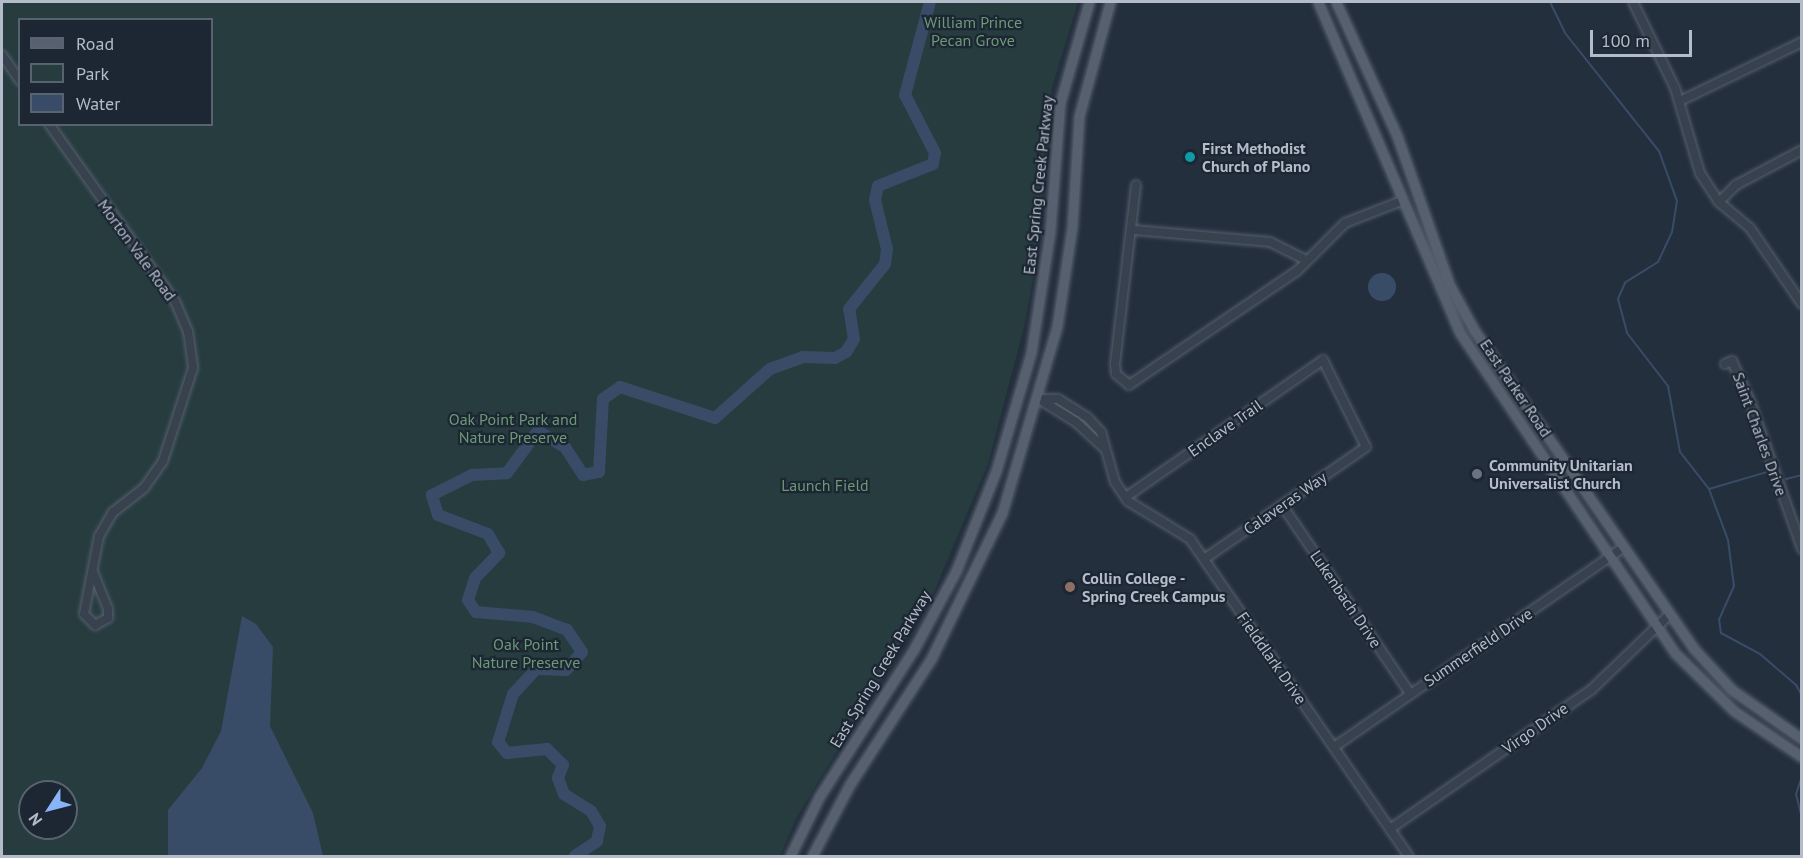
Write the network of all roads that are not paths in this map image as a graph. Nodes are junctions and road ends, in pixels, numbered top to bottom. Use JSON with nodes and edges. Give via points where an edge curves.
{"nodes":[{"id":1,"x":1089,"y":2,"type":"edge"},
{"id":2,"x":1110,"y":2,"type":"edge"},
{"id":3,"x":1318,"y":2,"type":"edge"},
{"id":4,"x":1336,"y":2,"type":"edge"},
{"id":5,"x":1633,"y":2,"type":"edge"},
{"id":6,"x":1347,"y":24,"type":"junction"},
{"id":7,"x":1330,"y":30,"type":"junction"},
{"id":8,"x":1802,"y":42,"type":"edge"},
{"id":9,"x":2,"y":55,"type":"edge"},
{"id":10,"x":18,"y":78,"type":"edge"},
{"id":11,"x":1680,"y":101,"type":"junction"},
{"id":12,"x":50,"y":126,"type":"edge"},
{"id":13,"x":1802,"y":150,"type":"edge"},
{"id":14,"x":1054,"y":182,"type":"junction"},
{"id":15,"x":1075,"y":183,"type":"junction"},
{"id":16,"x":1136,"y":185,"type":"dead end"},
{"id":17,"x":1419,"y":195,"type":"junction"},
{"id":18,"x":1404,"y":200,"type":"junction"},
{"id":19,"x":1719,"y":202,"type":"junction"},
{"id":20,"x":1134,"y":230,"type":"junction"},
{"id":21,"x":1306,"y":260,"type":"junction"},
{"id":22,"x":1449,"y":284,"type":"junction"},
{"id":23,"x":1437,"y":290,"type":"junction"},
{"id":24,"x":1802,"y":304,"type":"edge"},
{"id":25,"x":1469,"y":321,"type":"junction"},
{"id":26,"x":1458,"y":328,"type":"junction"},
{"id":27,"x":1725,"y":364,"type":"dead end"},
{"id":28,"x":1506,"y":378,"type":"junction"},
{"id":29,"x":1496,"y":386,"type":"junction"},
{"id":30,"x":1020,"y":394,"type":"junction"},
{"id":31,"x":1039,"y":399,"type":"junction"},
{"id":32,"x":1553,"y":442,"type":"junction"},
{"id":33,"x":1366,"y":447,"type":"joint"},
{"id":34,"x":1104,"y":448,"type":"junction"},
{"id":35,"x":1539,"y":450,"type":"junction"},
{"id":36,"x":1572,"y":470,"type":"junction"},
{"id":37,"x":1558,"y":479,"type":"junction"},
{"id":38,"x":1126,"y":497,"type":"junction"},
{"id":39,"x":1594,"y":503,"type":"junction"},
{"id":40,"x":1282,"y":505,"type":"junction"},
{"id":41,"x":1580,"y":511,"type":"junction"},
{"id":42,"x":1623,"y":548,"type":"junction"},
{"id":43,"x":1802,"y":549,"type":"edge"},
{"id":44,"x":1610,"y":556,"type":"junction"},
{"id":45,"x":1204,"y":559,"type":"junction"},
{"id":46,"x":93,"y":572,"type":"junction"},
{"id":47,"x":1668,"y":616,"type":"junction"},
{"id":48,"x":1655,"y":626,"type":"junction"},
{"id":49,"x":1732,"y":690,"type":"junction"},
{"id":50,"x":1410,"y":693,"type":"junction"},
{"id":51,"x":1723,"y":701,"type":"junction"},
{"id":52,"x":857,"y":738,"type":"junction"},
{"id":53,"x":1800,"y":738,"type":"edge"},
{"id":54,"x":1334,"y":747,"type":"junction"},
{"id":55,"x":874,"y":749,"type":"junction"},
{"id":56,"x":1800,"y":756,"type":"edge"},
{"id":57,"x":1390,"y":829,"type":"junction"},
{"id":58,"x":790,"y":856,"type":"edge"},
{"id":59,"x":812,"y":856,"type":"edge"},
{"id":60,"x":1409,"y":856,"type":"edge"}],
"edges":[{"from":1,"to":14,"type":"main road","name":"East Spring Creek Parkway","via":[[1060,103]]},
{"from":2,"to":15,"type":"main road","name":"East Spring Creek Parkway","via":[[1079,116]]},
{"from":3,"to":7,"type":"main road","name":"East Parker Road"},
{"from":4,"to":6,"type":"main road","name":"East Parker Road"},
{"from":5,"to":11,"type":"street"},
{"from":6,"to":7,"type":"main road"},
{"from":6,"to":17,"type":"main road","name":"East Parker Road"},
{"from":7,"to":18,"type":"main road","name":"East Parker Road"},
{"from":8,"to":11,"type":"street"},
{"from":9,"to":10,"type":"street"},
{"from":11,"to":19,"type":"street","via":[[1694,157]]},
{"from":12,"to":46,"type":"street","name":"Morton Vale Road","via":[[175,301],[188,331],[193,368],[163,461],[144,488],[113,512],[99,536]]},
{"from":13,"to":19,"type":"street","via":[[1736,184]]},
{"from":14,"to":15,"type":"main road"},
{"from":14,"to":30,"type":"main road","name":"East Spring Creek Parkway","via":[[1045,270]]},
{"from":15,"to":31,"type":"main road","name":"East Spring Creek Parkway","via":[[1061,299]]},
{"from":16,"to":20,"type":"street"},
{"from":17,"to":18,"type":"main road"},
{"from":17,"to":22,"type":"main road","name":"East Parker Road"},
{"from":18,"to":21,"type":"street","via":[[1345,223]]},
{"from":18,"to":23,"type":"main road","name":"East Parker Road"},
{"from":19,"to":24,"type":"street","via":[[1750,228]]},
{"from":20,"to":21,"type":"street","via":[[1269,242]]},
{"from":20,"to":21,"type":"street","via":[[1115,364],[1116,374],[1129,385]]},
{"from":22,"to":23,"type":"main road"},
{"from":22,"to":25,"type":"main road","name":"East Parker Road"},
{"from":23,"to":26,"type":"main road","name":"East Parker Road"},
{"from":25,"to":26,"type":"main road"},
{"from":25,"to":28,"type":"main road","name":"East Parker Road"},
{"from":26,"to":29,"type":"main road","name":"East Parker Road"},
{"from":27,"to":43,"type":"street","name":"Saint Charles Drive","via":[[1732,361],[1750,401]]},
{"from":28,"to":29,"type":"main road"},
{"from":28,"to":32,"type":"main road","name":"East Parker Road"},
{"from":29,"to":35,"type":"main road","name":"East Parker Road"},
{"from":30,"to":31,"type":"main road"},
{"from":30,"to":52,"type":"main road","name":"East Spring Creek Parkway","via":[[960,563]]},
{"from":31,"to":34,"type":"street","name":"Fielddlark Drive","via":[[1076,422]]},
{"from":31,"to":34,"type":"street","name":"Fielddlark Drive","via":[[1058,399],[1088,417],[1101,432]]},
{"from":31,"to":55,"type":"main road","name":"East Spring Creek Parkway","via":[[1002,513],[973,579],[904,708]]},
{"from":32,"to":35,"type":"main road"},
{"from":32,"to":36,"type":"main road","name":"East Parker Road"},
{"from":33,"to":38,"type":"street","name":"Enclave Trail","via":[[1323,360]]},
{"from":33,"to":40,"type":"street","name":"Calaveras Way"},
{"from":34,"to":38,"type":"street","name":"Fielddlark Drive","via":[[1115,482]]},
{"from":35,"to":37,"type":"main road","name":"East Parker Road"},
{"from":36,"to":37,"type":"main road"},
{"from":36,"to":39,"type":"main road","name":"East Parker Road"},
{"from":37,"to":41,"type":"main road","name":"East Parker Road"},
{"from":38,"to":45,"type":"street","name":"Fielddlark Drive","via":[[1190,539]]},
{"from":39,"to":41,"type":"main road"},
{"from":39,"to":42,"type":"main road","name":"East Parker Road"},
{"from":40,"to":45,"type":"street","name":"Calaveras Way"},
{"from":40,"to":50,"type":"street","name":"Lukenbach Drive"},
{"from":41,"to":44,"type":"main road","name":"East Parker Road"},
{"from":42,"to":44,"type":"street","name":"Summerfield Drive"},
{"from":42,"to":47,"type":"main road","name":"East Parker Road"},
{"from":44,"to":48,"type":"main road","name":"East Parker Road"},
{"from":44,"to":50,"type":"street","name":"Summerfield Drive"},
{"from":45,"to":54,"type":"street","name":"Fielddlark Drive"},
{"from":46,"to":46,"type":"street","name":"Morton Vale Road","via":[[84,614],[95,625],[108,618],[108,609]]},
{"from":47,"to":48,"type":"street","name":"Virgo Drive"},
{"from":47,"to":49,"type":"main road","name":"East Parker Road"},
{"from":48,"to":51,"type":"main road","name":"East Parker Road"},
{"from":48,"to":57,"type":"street","name":"Virgo Drive","via":[[1591,690]]},
{"from":49,"to":51,"type":"main road"},
{"from":49,"to":53,"type":"main road","name":"East Parker Road"},
{"from":50,"to":54,"type":"street","name":"Summerfield Drive"},
{"from":51,"to":56,"type":"main road","name":"East Parker Road"},
{"from":52,"to":55,"type":"main road"},
{"from":52,"to":58,"type":"main road","name":"East Spring Creek Parkway","via":[[819,797]]},
{"from":54,"to":57,"type":"street","name":"Fielddlark Drive"},
{"from":55,"to":59,"type":"main road","name":"East Spring Creek Parkway"},
{"from":57,"to":60,"type":"street","name":"Fielddlark Drive"}]}
